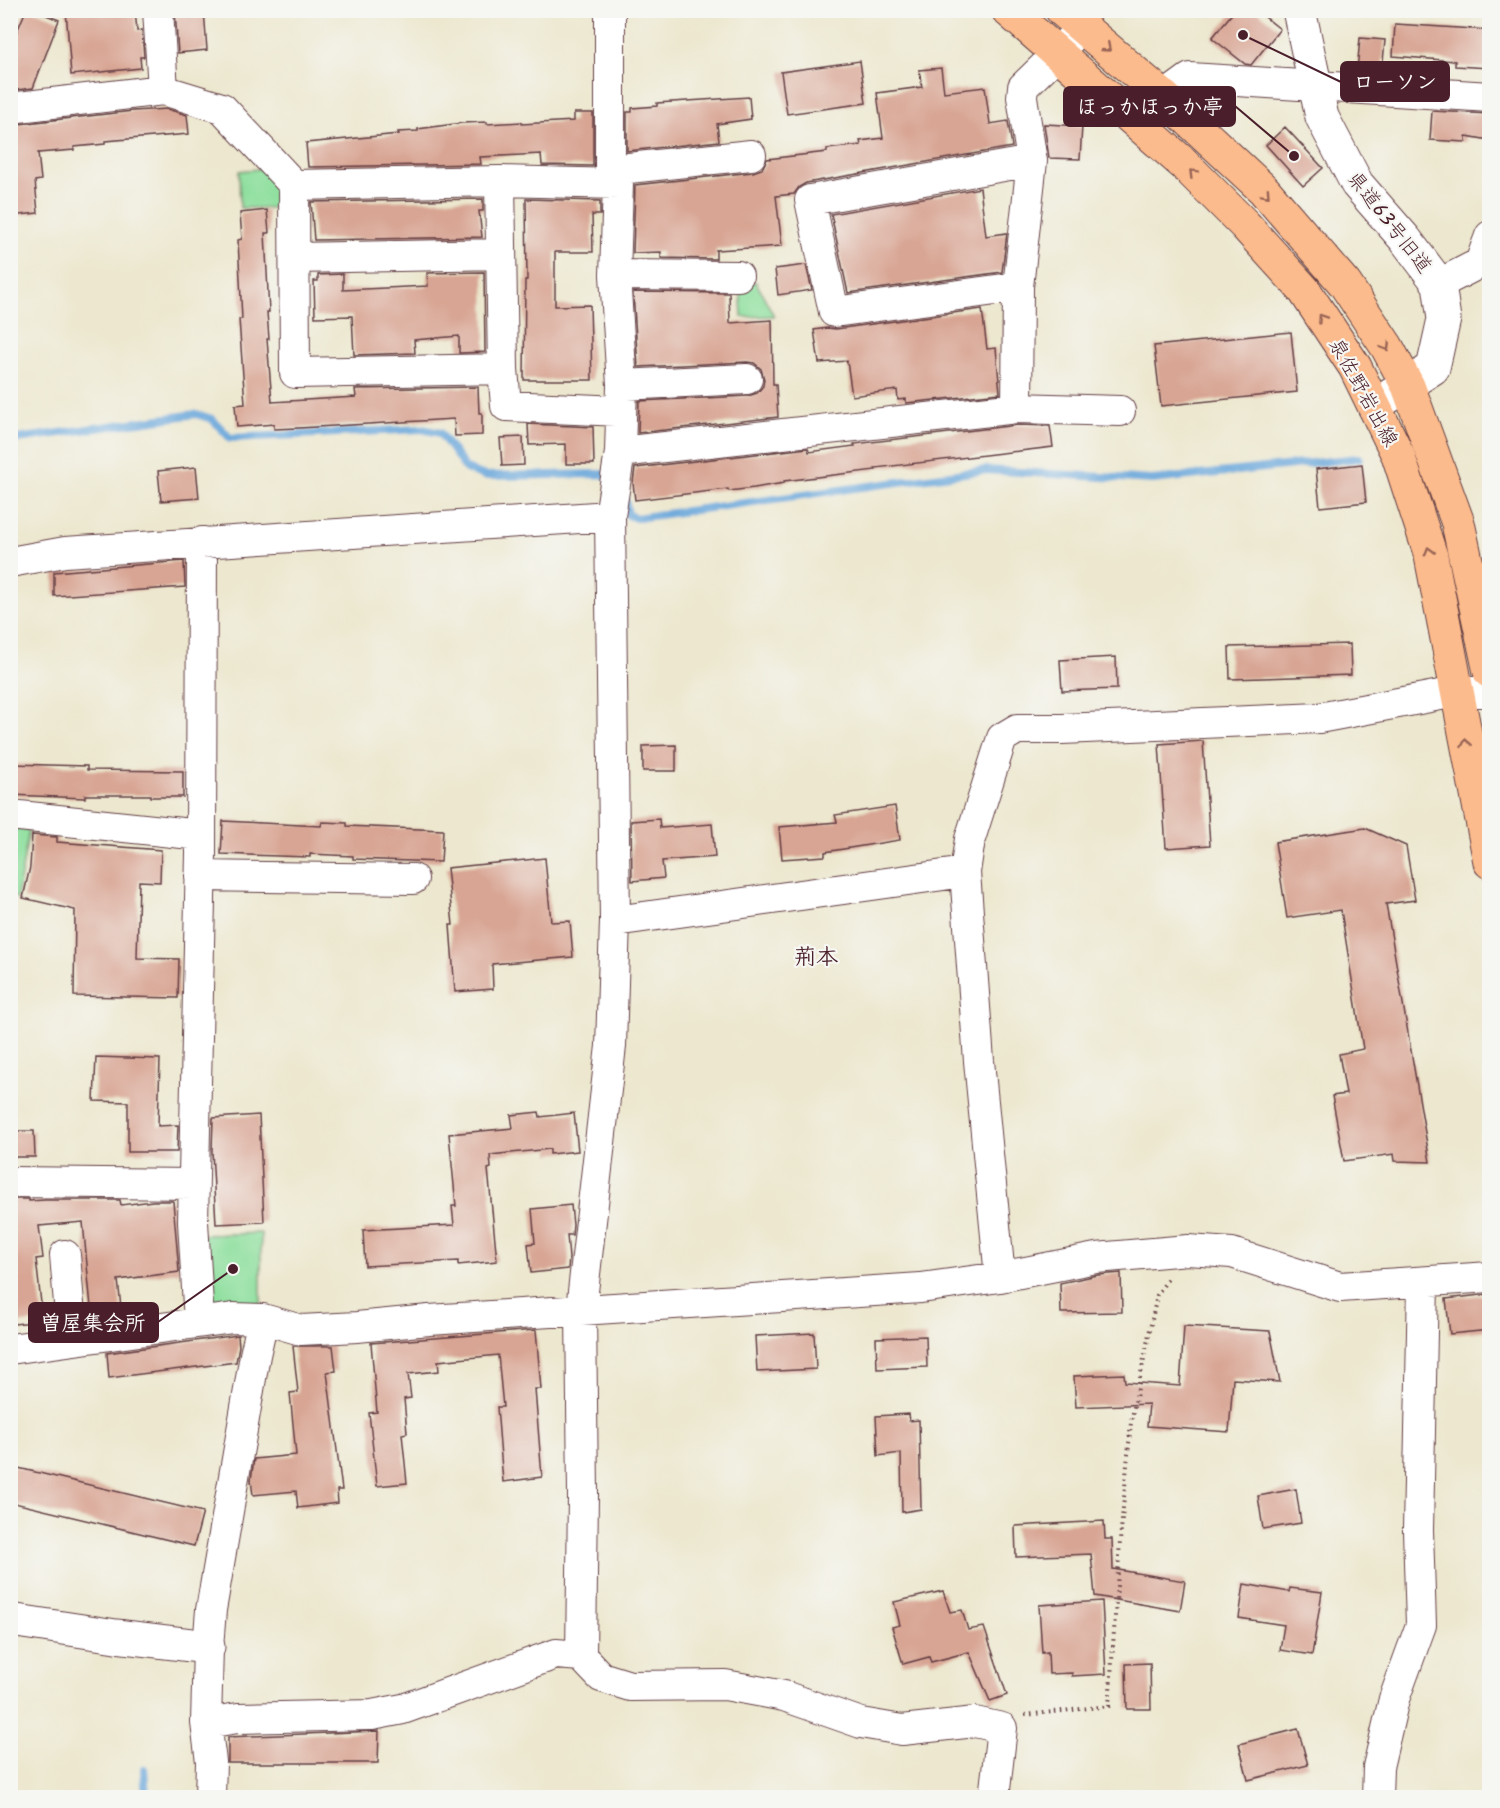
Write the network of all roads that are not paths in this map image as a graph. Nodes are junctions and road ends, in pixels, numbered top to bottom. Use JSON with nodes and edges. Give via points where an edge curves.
{"nodes":[{"id":1,"x":158,"y":10,"type":"edge"},
{"id":2,"x":610,"y":10,"type":"edge"},
{"id":3,"x":1008,"y":10,"type":"edge"},
{"id":4,"x":1299,"y":10,"type":"edge"},
{"id":5,"x":1072,"y":18,"type":"edge"},
{"id":6,"x":1058,"y":54,"type":"junction"},
{"id":7,"x":1316,"y":86,"type":"junction"},
{"id":8,"x":163,"y":90,"type":"junction"},
{"id":9,"x":1164,"y":97,"type":"junction"},
{"id":10,"x":1490,"y":97,"type":"edge"},
{"id":11,"x":10,"y":108,"type":"edge"},
{"id":12,"x":751,"y":155,"type":"dead end"},
{"id":13,"x":1032,"y":161,"type":"junction"},
{"id":14,"x":614,"y":177,"type":"junction"},
{"id":15,"x":500,"y":181,"type":"junction"},
{"id":16,"x":294,"y":185,"type":"junction"},
{"id":17,"x":1490,"y":236,"type":"edge"},
{"id":18,"x":501,"y":254,"type":"junction"},
{"id":19,"x":295,"y":258,"type":"junction"},
{"id":20,"x":615,"y":275,"type":"junction"},
{"id":21,"x":738,"y":276,"type":"dead end"},
{"id":22,"x":1439,"y":285,"type":"junction"},
{"id":23,"x":1018,"y":287,"type":"junction"},
{"id":24,"x":503,"y":369,"type":"junction"},
{"id":25,"x":747,"y":379,"type":"dead end"},
{"id":26,"x":1408,"y":386,"type":"junction"},
{"id":27,"x":622,"y":398,"type":"junction"},
{"id":28,"x":1374,"y":406,"type":"junction"},
{"id":29,"x":1017,"y":408,"type":"junction"},
{"id":30,"x":1120,"y":411,"type":"dead end"},
{"id":31,"x":615,"y":482,"type":"junction"},
{"id":32,"x":202,"y":542,"type":"junction"},
{"id":33,"x":10,"y":562,"type":"edge"},
{"id":34,"x":1490,"y":672,"type":"edge"},
{"id":35,"x":1456,"y":692,"type":"junction"},
{"id":36,"x":1490,"y":692,"type":"edge"},
{"id":37,"x":10,"y":815,"type":"edge"},
{"id":38,"x":201,"y":835,"type":"junction"},
{"id":39,"x":1490,"y":862,"type":"edge"},
{"id":40,"x":965,"y":872,"type":"junction"},
{"id":41,"x":200,"y":876,"type":"junction"},
{"id":42,"x":413,"y":879,"type":"dead end"},
{"id":43,"x":615,"y":921,"type":"junction"},
{"id":44,"x":10,"y":1182,"type":"edge"},
{"id":45,"x":193,"y":1184,"type":"junction"},
{"id":46,"x":65,"y":1255,"type":"dead end"},
{"id":47,"x":1000,"y":1277,"type":"junction"},
{"id":48,"x":1490,"y":1277,"type":"edge"},
{"id":49,"x":1422,"y":1282,"type":"junction"},
{"id":50,"x":581,"y":1309,"type":"junction"},
{"id":51,"x":263,"y":1319,"type":"junction"},
{"id":52,"x":199,"y":1322,"type":"junction"},
{"id":53,"x":72,"y":1340,"type":"junction"},
{"id":54,"x":10,"y":1349,"type":"edge"},
{"id":55,"x":10,"y":1620,"type":"edge"},
{"id":56,"x":208,"y":1647,"type":"junction"},
{"id":57,"x":581,"y":1656,"type":"junction"},
{"id":58,"x":206,"y":1723,"type":"junction"},
{"id":59,"x":210,"y":1797,"type":"edge"},
{"id":60,"x":994,"y":1797,"type":"edge"},
{"id":61,"x":1377,"y":1797,"type":"edge"}],
"edges":[{"from":1,"to":8,"type":"street"},
{"from":2,"to":14,"type":"street"},
{"from":3,"to":6,"type":"main road","name":"泉佐野岩出線"},
{"from":4,"to":7,"type":"street","name":"県道63号旧道"},
{"from":5,"to":6,"type":"street"},
{"from":5,"to":9,"type":"main road","name":"泉佐野岩出線","one_way":true},
{"from":6,"to":13,"type":"street","via":[[1023,87]]},
{"from":28,"to":6,"type":"main road","name":"泉佐野岩出線","one_way":true,"via":[[1355,367],[1304,290],[1184,164]]},
{"from":7,"to":9,"type":"street","via":[[1190,78]]},
{"from":7,"to":10,"type":"street"},
{"from":7,"to":22,"type":"street","name":"県道63号旧道","via":[[1322,117],[1357,184]]},
{"from":8,"to":11,"type":"street"},
{"from":8,"to":16,"type":"street","via":[[222,108]]},
{"from":9,"to":26,"type":"main road","name":"泉佐野岩出線","one_way":true,"via":[[1264,190],[1345,284]]},
{"from":12,"to":14,"type":"street"},
{"from":13,"to":23,"type":"street"},
{"from":13,"to":23,"type":"street","via":[[810,200],[834,312]]},
{"from":14,"to":15,"type":"street"},
{"from":14,"to":20,"type":"street"},
{"from":15,"to":16,"type":"street"},
{"from":15,"to":18,"type":"street"},
{"from":16,"to":19,"type":"street"},
{"from":17,"to":22,"type":"street","via":[[1480,263]]},
{"from":18,"to":19,"type":"street"},
{"from":18,"to":24,"type":"street"},
{"from":19,"to":24,"type":"street","via":[[295,373]]},
{"from":20,"to":21,"type":"street"},
{"from":20,"to":27,"type":"street"},
{"from":22,"to":26,"type":"street","name":"県道63号旧道","via":[[1443,319],[1433,368]]},
{"from":23,"to":29,"type":"street"},
{"from":24,"to":27,"type":"street","via":[[506,406]]},
{"from":25,"to":27,"type":"street"},
{"from":26,"to":28,"type":"street","name":"県道63号旧道"},
{"from":26,"to":34,"type":"main road","name":"泉佐野岩出線","via":[[1458,523]]},
{"from":27,"to":31,"type":"street"},
{"from":35,"to":28,"type":"main road","name":"泉佐野岩出線","one_way":true,"via":[[1431,556],[1398,455]]},
{"from":29,"to":30,"type":"street"},
{"from":29,"to":31,"type":"street"},
{"from":31,"to":32,"type":"street"},
{"from":31,"to":43,"type":"street"},
{"from":32,"to":33,"type":"street","via":[[65,552]]},
{"from":32,"to":38,"type":"street"},
{"from":35,"to":36,"type":"street"},
{"from":39,"to":35,"type":"main road","name":"泉佐野岩出線","one_way":true},
{"from":35,"to":40,"type":"street","via":[[1319,718],[1017,729],[1002,738],[969,839]]},
{"from":37,"to":38,"type":"street"},
{"from":38,"to":41,"type":"street"},
{"from":40,"to":43,"type":"street"},
{"from":40,"to":47,"type":"street"},
{"from":41,"to":42,"type":"street"},
{"from":41,"to":45,"type":"street"},
{"from":43,"to":50,"type":"street","via":[[611,1046]]},
{"from":44,"to":45,"type":"street"},
{"from":45,"to":52,"type":"street"},
{"from":46,"to":53,"type":"street"},
{"from":47,"to":49,"type":"street","via":[[1096,1258],[1188,1250],[1232,1253],[1340,1287]]},
{"from":47,"to":50,"type":"street","via":[[921,1288]]},
{"from":48,"to":49,"type":"street"},
{"from":49,"to":61,"type":"street","via":[[1418,1530],[1421,1625],[1394,1699],[1378,1767]]},
{"from":50,"to":51,"type":"street","via":[[301,1329]]},
{"from":50,"to":57,"type":"street"},
{"from":51,"to":52,"type":"street"},
{"from":51,"to":56,"type":"street","via":[[215,1586]]},
{"from":52,"to":53,"type":"street"},
{"from":53,"to":54,"type":"street"},
{"from":55,"to":56,"type":"street"},
{"from":56,"to":58,"type":"street"},
{"from":57,"to":58,"type":"street","via":[[556,1654],[403,1709],[372,1715],[238,1718]]},
{"from":57,"to":60,"type":"street","via":[[601,1677],[630,1686],[725,1685],[784,1696],[861,1723],[902,1730],[975,1722],[1002,1728]]},
{"from":58,"to":59,"type":"street"}]}
